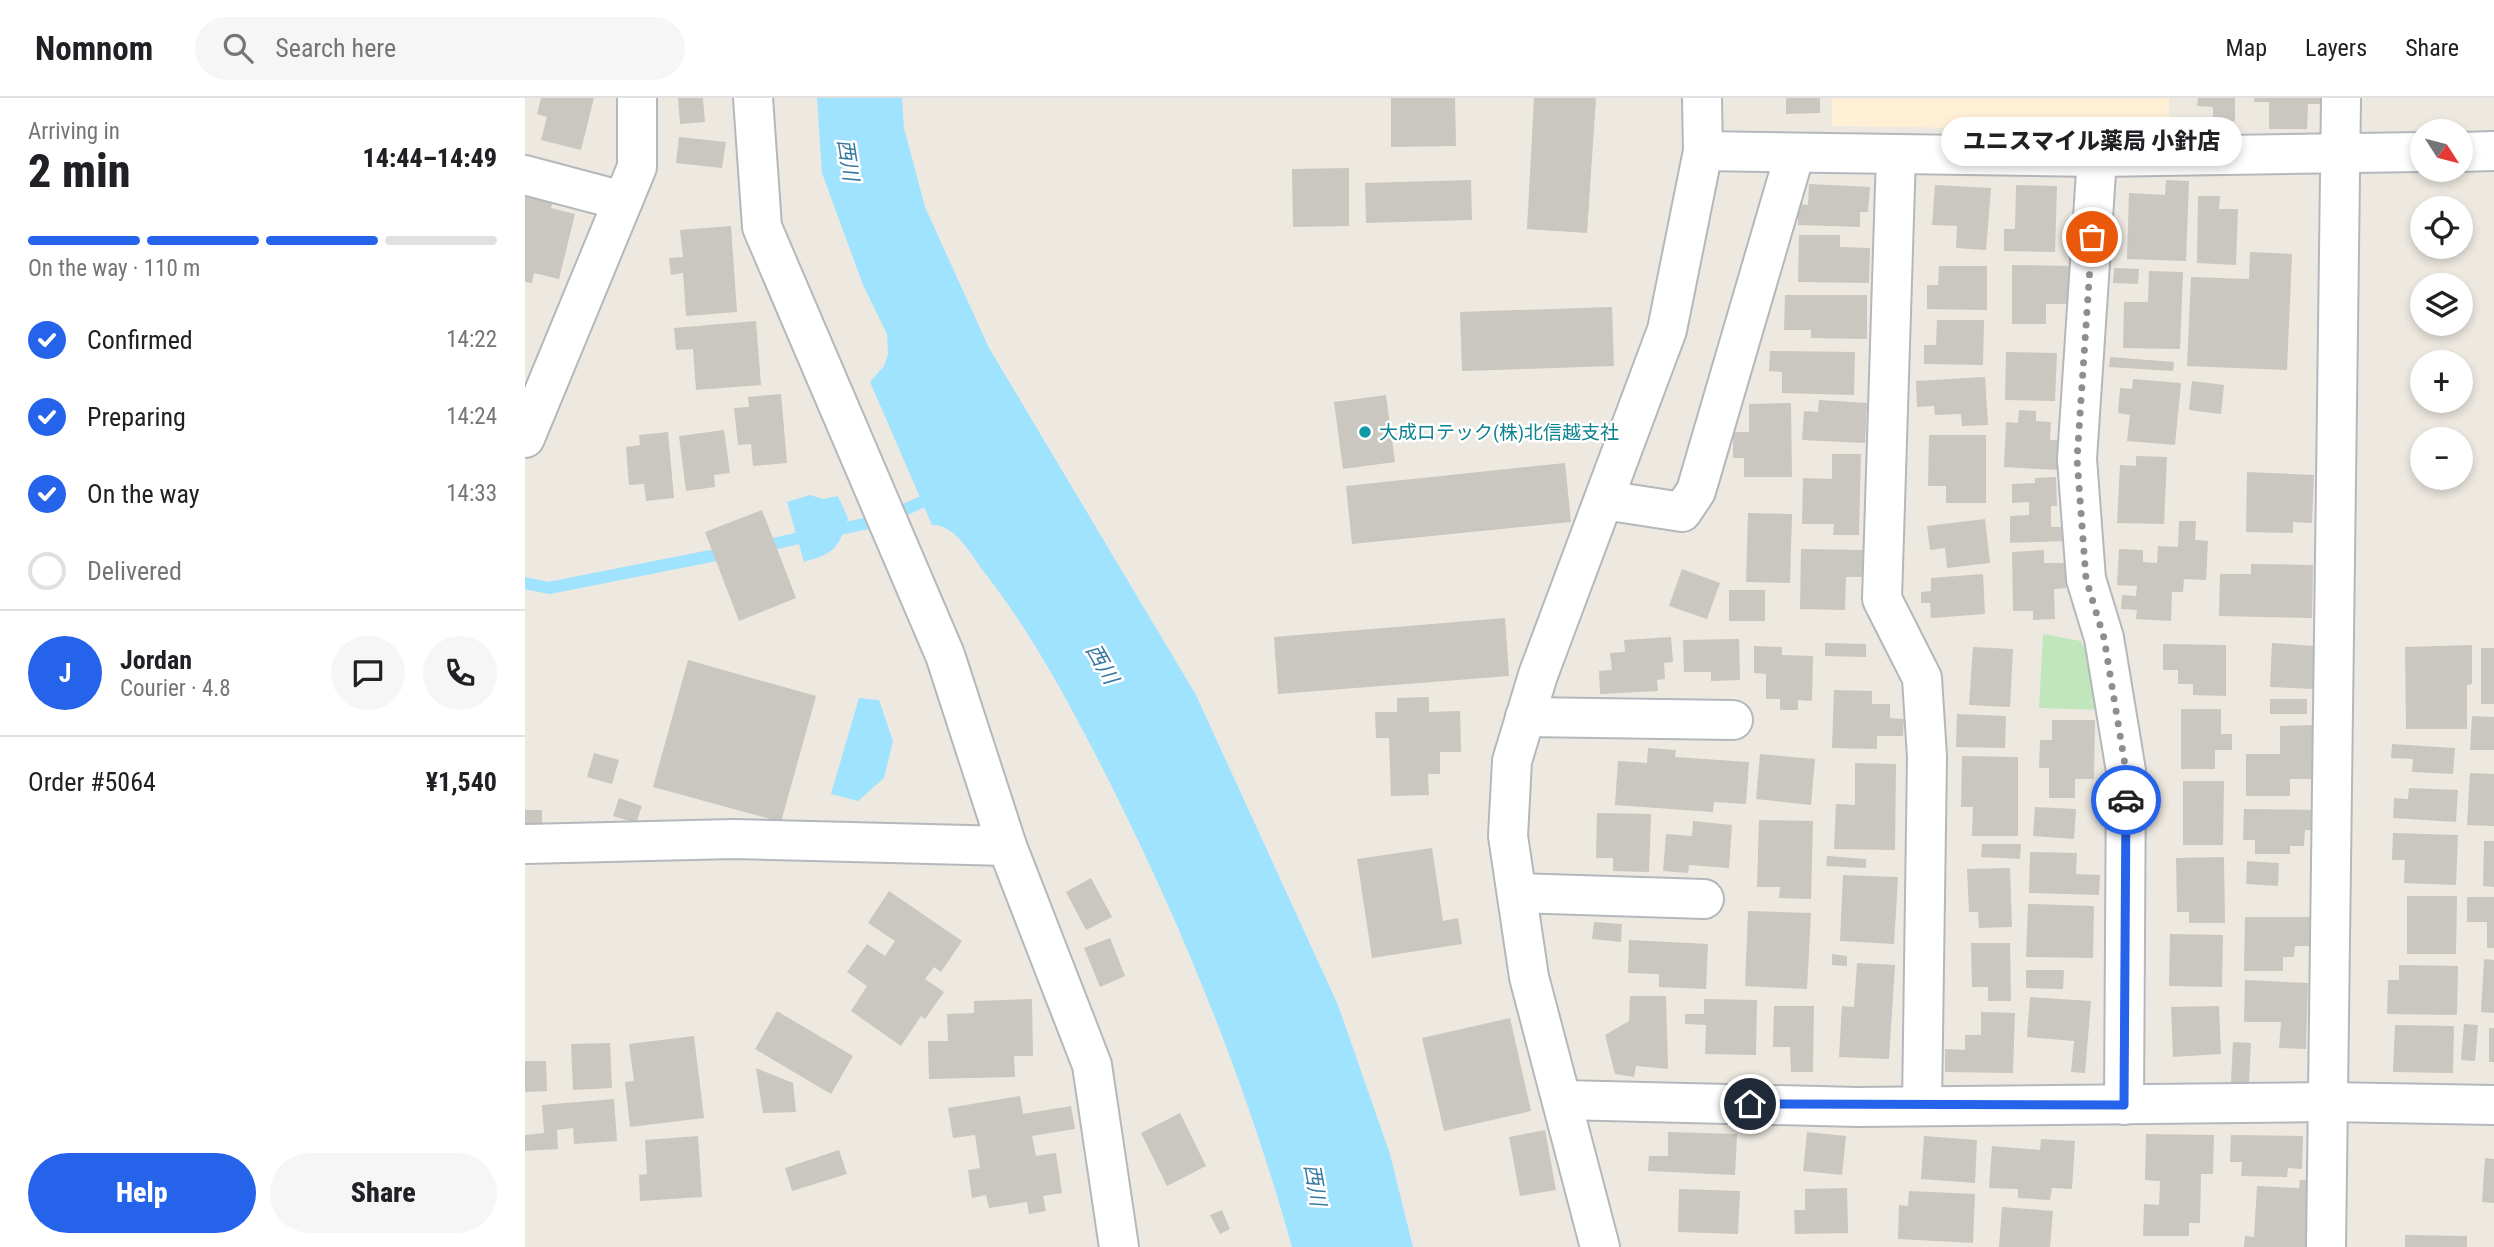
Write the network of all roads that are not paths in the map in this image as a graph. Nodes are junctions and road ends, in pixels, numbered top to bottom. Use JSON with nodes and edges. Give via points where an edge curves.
{"nodes":[{"id":1,"x":637,"y":98,"type":"edge"},
{"id":2,"x":753,"y":98,"type":"edge"},
{"id":3,"x":1702,"y":98,"type":"edge"},
{"id":4,"x":2341,"y":98,"type":"edge"},
{"id":5,"x":1703,"y":151,"type":"junction"},
{"id":6,"x":2494,"y":151,"type":"edge"},
{"id":7,"x":2410,"y":152,"type":"edge"},
{"id":8,"x":2473,"y":152,"type":"edge"},
{"id":9,"x":1795,"y":153,"type":"junction"},
{"id":10,"x":2340,"y":153,"type":"junction"},
{"id":11,"x":1896,"y":154,"type":"junction"},
{"id":12,"x":2097,"y":157,"type":"junction"},
{"id":13,"x":525,"y":175,"type":"edge"},
{"id":14,"x":623,"y":201,"type":"junction"},
{"id":15,"x":525,"y":438,"type":"edge"},
{"id":16,"x":1604,"y":500,"type":"junction"},
{"id":17,"x":1525,"y":717,"type":"junction"},
{"id":18,"x":1733,"y":720,"type":"dead end"},
{"id":19,"x":525,"y":844,"type":"edge"},
{"id":20,"x":1007,"y":846,"type":"junction"},
{"id":21,"x":1517,"y":893,"type":"junction"},
{"id":22,"x":1704,"y":899,"type":"dead end"},
{"id":23,"x":1562,"y":1100,"type":"junction"},
{"id":24,"x":2328,"y":1102,"type":"junction"},
{"id":25,"x":2124,"y":1105,"type":"junction"},
{"id":26,"x":2494,"y":1105,"type":"edge"},
{"id":27,"x":1922,"y":1106,"type":"junction"},
{"id":28,"x":1119,"y":1247,"type":"edge"},
{"id":29,"x":1600,"y":1247,"type":"edge"},
{"id":30,"x":2326,"y":1247,"type":"edge"}],
"edges":[{"from":1,"to":14,"type":"street","via":[[636,167]]},
{"from":2,"to":20,"type":"street","via":[[762,227],[945,655]]},
{"from":3,"to":5,"type":"street"},
{"from":4,"to":10,"type":"street"},
{"from":5,"to":9,"type":"street"},
{"from":5,"to":16,"type":"street","via":[[1667,330]]},
{"from":6,"to":8,"type":"street"},
{"from":7,"to":10,"type":"street"},
{"from":9,"to":11,"type":"street"},
{"from":9,"to":16,"type":"street","via":[[1696,491],[1682,512]]},
{"from":10,"to":12,"type":"street"},
{"from":10,"to":24,"type":"street"},
{"from":11,"to":12,"type":"street"},
{"from":11,"to":27,"type":"street","via":[[1882,599],[1922,678],[1927,758]]},
{"from":12,"to":25,"type":"street","via":[[2077,459],[2086,579],[2104,638],[2126,771]]},
{"from":13,"to":14,"type":"street"},
{"from":14,"to":15,"type":"street"},
{"from":16,"to":17,"type":"street"},
{"from":17,"to":18,"type":"street"},
{"from":17,"to":21,"type":"street","via":[[1512,761],[1508,836]]},
{"from":19,"to":20,"type":"street","via":[[734,839]]},
{"from":20,"to":28,"type":"street","via":[[1092,1065]]},
{"from":21,"to":22,"type":"street"},
{"from":21,"to":23,"type":"street","via":[[1529,977]]},
{"from":23,"to":27,"type":"street"},
{"from":23,"to":29,"type":"street"},
{"from":24,"to":25,"type":"street"},
{"from":24,"to":26,"type":"street"},
{"from":24,"to":30,"type":"street"},
{"from":25,"to":27,"type":"street"}]}
